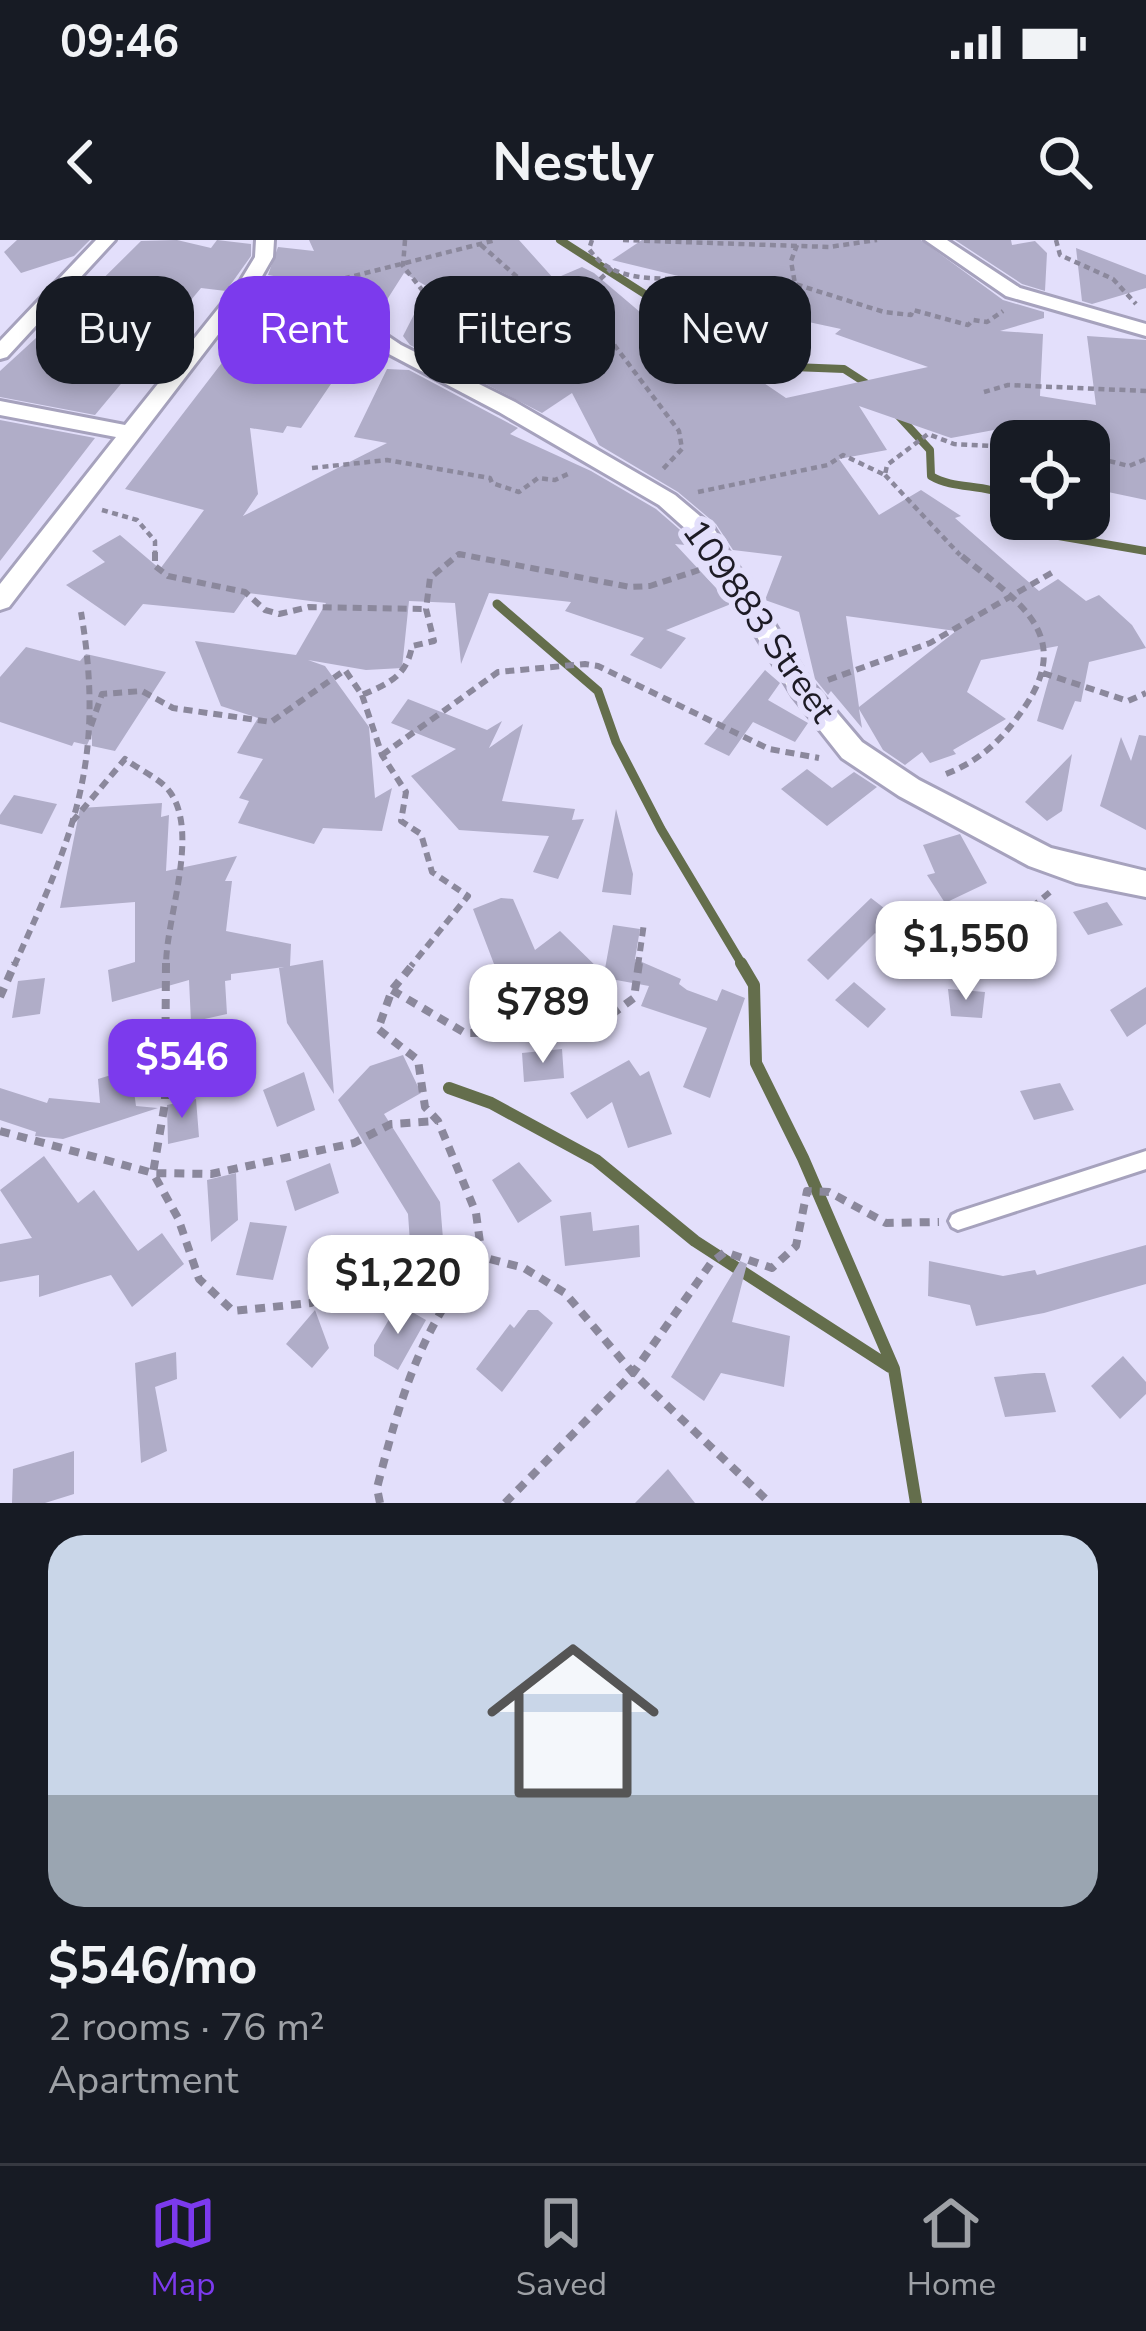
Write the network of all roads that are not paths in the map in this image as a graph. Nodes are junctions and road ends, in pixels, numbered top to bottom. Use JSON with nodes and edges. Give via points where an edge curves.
{"nodes":[{"id":1,"x":106,"y":240,"type":"edge"},
{"id":2,"x":265,"y":240,"type":"edge"},
{"id":3,"x":934,"y":240,"type":"edge"},
{"id":4,"x":253,"y":276,"type":"edge"},
{"id":5,"x":218,"y":321,"type":"edge"},
{"id":6,"x":1146,"y":330,"type":"edge"},
{"id":7,"x":390,"y":346,"type":"edge"},
{"id":8,"x":0,"y":353,"type":"edge"},
{"id":9,"x":0,"y":408,"type":"edge"},
{"id":10,"x":130,"y":433,"type":"junction"},
{"id":11,"x":0,"y":601,"type":"edge"},
{"id":12,"x":1146,"y":884,"type":"edge"},
{"id":13,"x":1146,"y":1160,"type":"edge"},
{"id":14,"x":958,"y":1221,"type":"road end"}],
"edges":[{"from":1,"to":8,"type":"street"},
{"from":2,"to":4,"type":"street"},
{"from":3,"to":6,"type":"street","via":[[1013,292]]},
{"from":5,"to":10,"type":"street"},
{"from":7,"to":12,"type":"street","name":"109883 Street","via":[[688,515],[802,689],[852,750],[1007,842],[1076,870]]},
{"from":9,"to":10,"type":"street"},
{"from":10,"to":11,"type":"street"},
{"from":13,"to":14,"type":"lane"}]}
